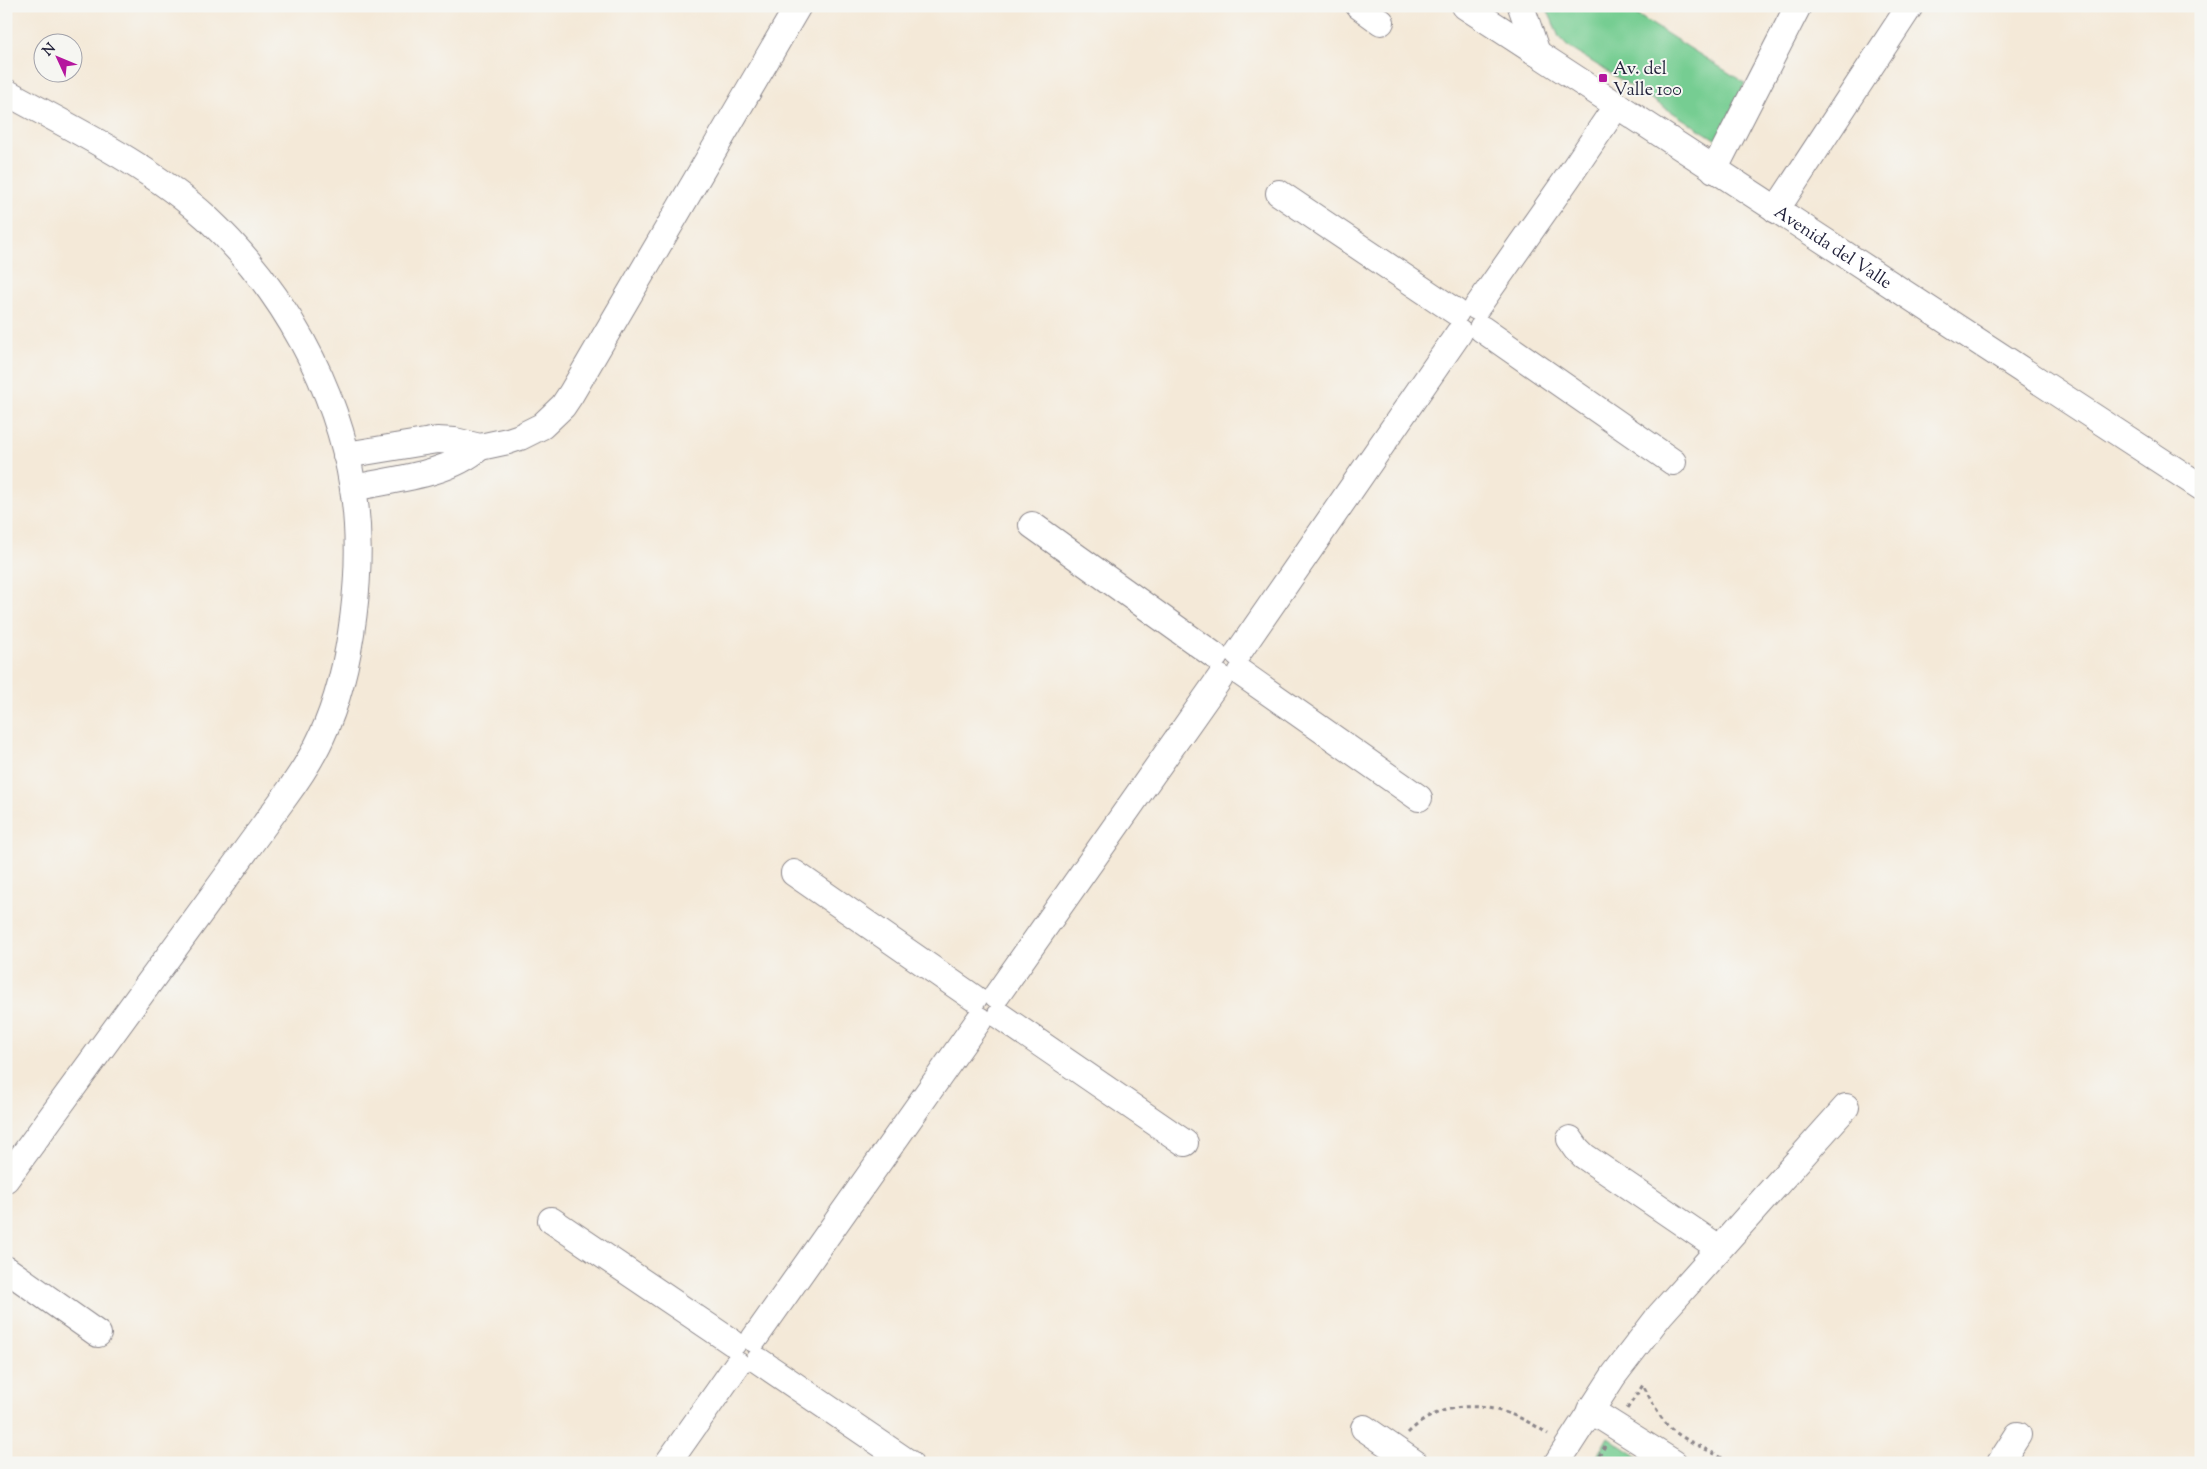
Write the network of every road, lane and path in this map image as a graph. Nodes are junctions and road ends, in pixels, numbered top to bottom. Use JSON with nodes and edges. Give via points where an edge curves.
{"nodes":[{"id":1,"x":798,"y":6,"type":"edge"},
{"id":2,"x":1359,"y":6,"type":"edge"},
{"id":3,"x":1465,"y":6,"type":"edge"},
{"id":4,"x":1521,"y":6,"type":"edge"},
{"id":5,"x":1798,"y":6,"type":"edge"},
{"id":6,"x":1910,"y":6,"type":"edge"},
{"id":7,"x":1381,"y":22,"type":"dead end"},
{"id":8,"x":1537,"y":53,"type":"junction"},
{"id":9,"x":6,"y":92,"type":"edge"},
{"id":10,"x":1616,"y":105,"type":"junction"},
{"id":11,"x":1714,"y":170,"type":"junction"},
{"id":12,"x":1279,"y":193,"type":"dead end"},
{"id":13,"x":1776,"y":210,"type":"junction"},
{"id":14,"x":1468,"y":320,"type":"junction"},
{"id":15,"x":480,"y":447,"type":"junction"},
{"id":16,"x":346,"y":455,"type":"junction"},
{"id":17,"x":1673,"y":462,"type":"dead end"},
{"id":18,"x":2201,"y":487,"type":"edge"},
{"id":19,"x":354,"y":488,"type":"junction"},
{"id":20,"x":1032,"y":525,"type":"dead end"},
{"id":21,"x":1228,"y":665,"type":"junction"},
{"id":22,"x":1419,"y":798,"type":"dead end"},
{"id":23,"x":794,"y":873,"type":"dead end"},
{"id":24,"x":988,"y":1007,"type":"junction"},
{"id":25,"x":1846,"y":1107,"type":"dead end"},
{"id":26,"x":1570,"y":1139,"type":"dead end"},
{"id":27,"x":1185,"y":1143,"type":"dead end"},
{"id":28,"x":6,"y":1179,"type":"edge"},
{"id":29,"x":551,"y":1220,"type":"dead end"},
{"id":30,"x":1719,"y":1248,"type":"junction"},
{"id":31,"x":6,"y":1269,"type":"edge"},
{"id":32,"x":98,"y":1334,"type":"dead end"},
{"id":33,"x":746,"y":1352,"type":"junction"},
{"id":34,"x":1644,"y":1385,"type":"dead end"},
{"id":35,"x":1590,"y":1410,"type":"junction"},
{"id":36,"x":1364,"y":1428,"type":"dead end"},
{"id":37,"x":2018,"y":1435,"type":"dead end"},
{"id":38,"x":1561,"y":1455,"type":"edge"},
{"id":39,"x":1405,"y":1456,"type":"edge"},
{"id":40,"x":668,"y":1463,"type":"edge"},
{"id":41,"x":909,"y":1463,"type":"edge"},
{"id":42,"x":1674,"y":1463,"type":"edge"},
{"id":43,"x":1730,"y":1463,"type":"edge"},
{"id":44,"x":2000,"y":1463,"type":"edge"}],
"edges":[{"from":1,"to":15,"type":"street","via":[[563,406],[532,432]]},
{"from":2,"to":7,"type":"street"},
{"from":3,"to":8,"type":"street","name":"Avenida del Valle"},
{"from":4,"to":8,"type":"street"},
{"from":5,"to":11,"type":"street"},
{"from":6,"to":13,"type":"street"},
{"from":8,"to":10,"type":"street","name":"Avenida del Valle"},
{"from":9,"to":16,"type":"street","via":[[139,168],[205,217],[228,239],[269,288],[310,355],[330,403]]},
{"from":10,"to":11,"type":"street","name":"Avenida del Valle"},
{"from":10,"to":14,"type":"street"},
{"from":11,"to":13,"type":"street","name":"Avenida del Valle"},
{"from":12,"to":14,"type":"street"},
{"from":13,"to":18,"type":"street","name":"Avenida del Valle"},
{"from":14,"to":17,"type":"street"},
{"from":14,"to":21,"type":"street"},
{"from":15,"to":16,"type":"street","via":[[436,440]]},
{"from":15,"to":19,"type":"street","via":[[449,467]]},
{"from":16,"to":19,"type":"street"},
{"from":19,"to":28,"type":"street","via":[[357,548],[353,613],[343,670],[321,737],[284,798]]},
{"from":20,"to":21,"type":"street"},
{"from":21,"to":22,"type":"street"},
{"from":21,"to":24,"type":"street"},
{"from":23,"to":24,"type":"street"},
{"from":24,"to":27,"type":"street"},
{"from":24,"to":33,"type":"street"},
{"from":25,"to":30,"type":"street"},
{"from":26,"to":30,"type":"street","via":[[1584,1156]]},
{"from":29,"to":33,"type":"street"},
{"from":30,"to":35,"type":"street","via":[[1643,1337]]},
{"from":31,"to":32,"type":"street"},
{"from":33,"to":40,"type":"street"},
{"from":33,"to":41,"type":"street"},
{"from":34,"to":43,"type":"path","via":[[1670,1427]]},
{"from":35,"to":38,"type":"street"},
{"from":35,"to":42,"type":"street"},
{"from":36,"to":39,"type":"street"},
{"from":37,"to":44,"type":"street"},
{"from":38,"to":39,"type":"path","via":[[1533,1424],[1516,1415],[1466,1406],[1451,1407],[1428,1417],[1409,1431]]}]}
